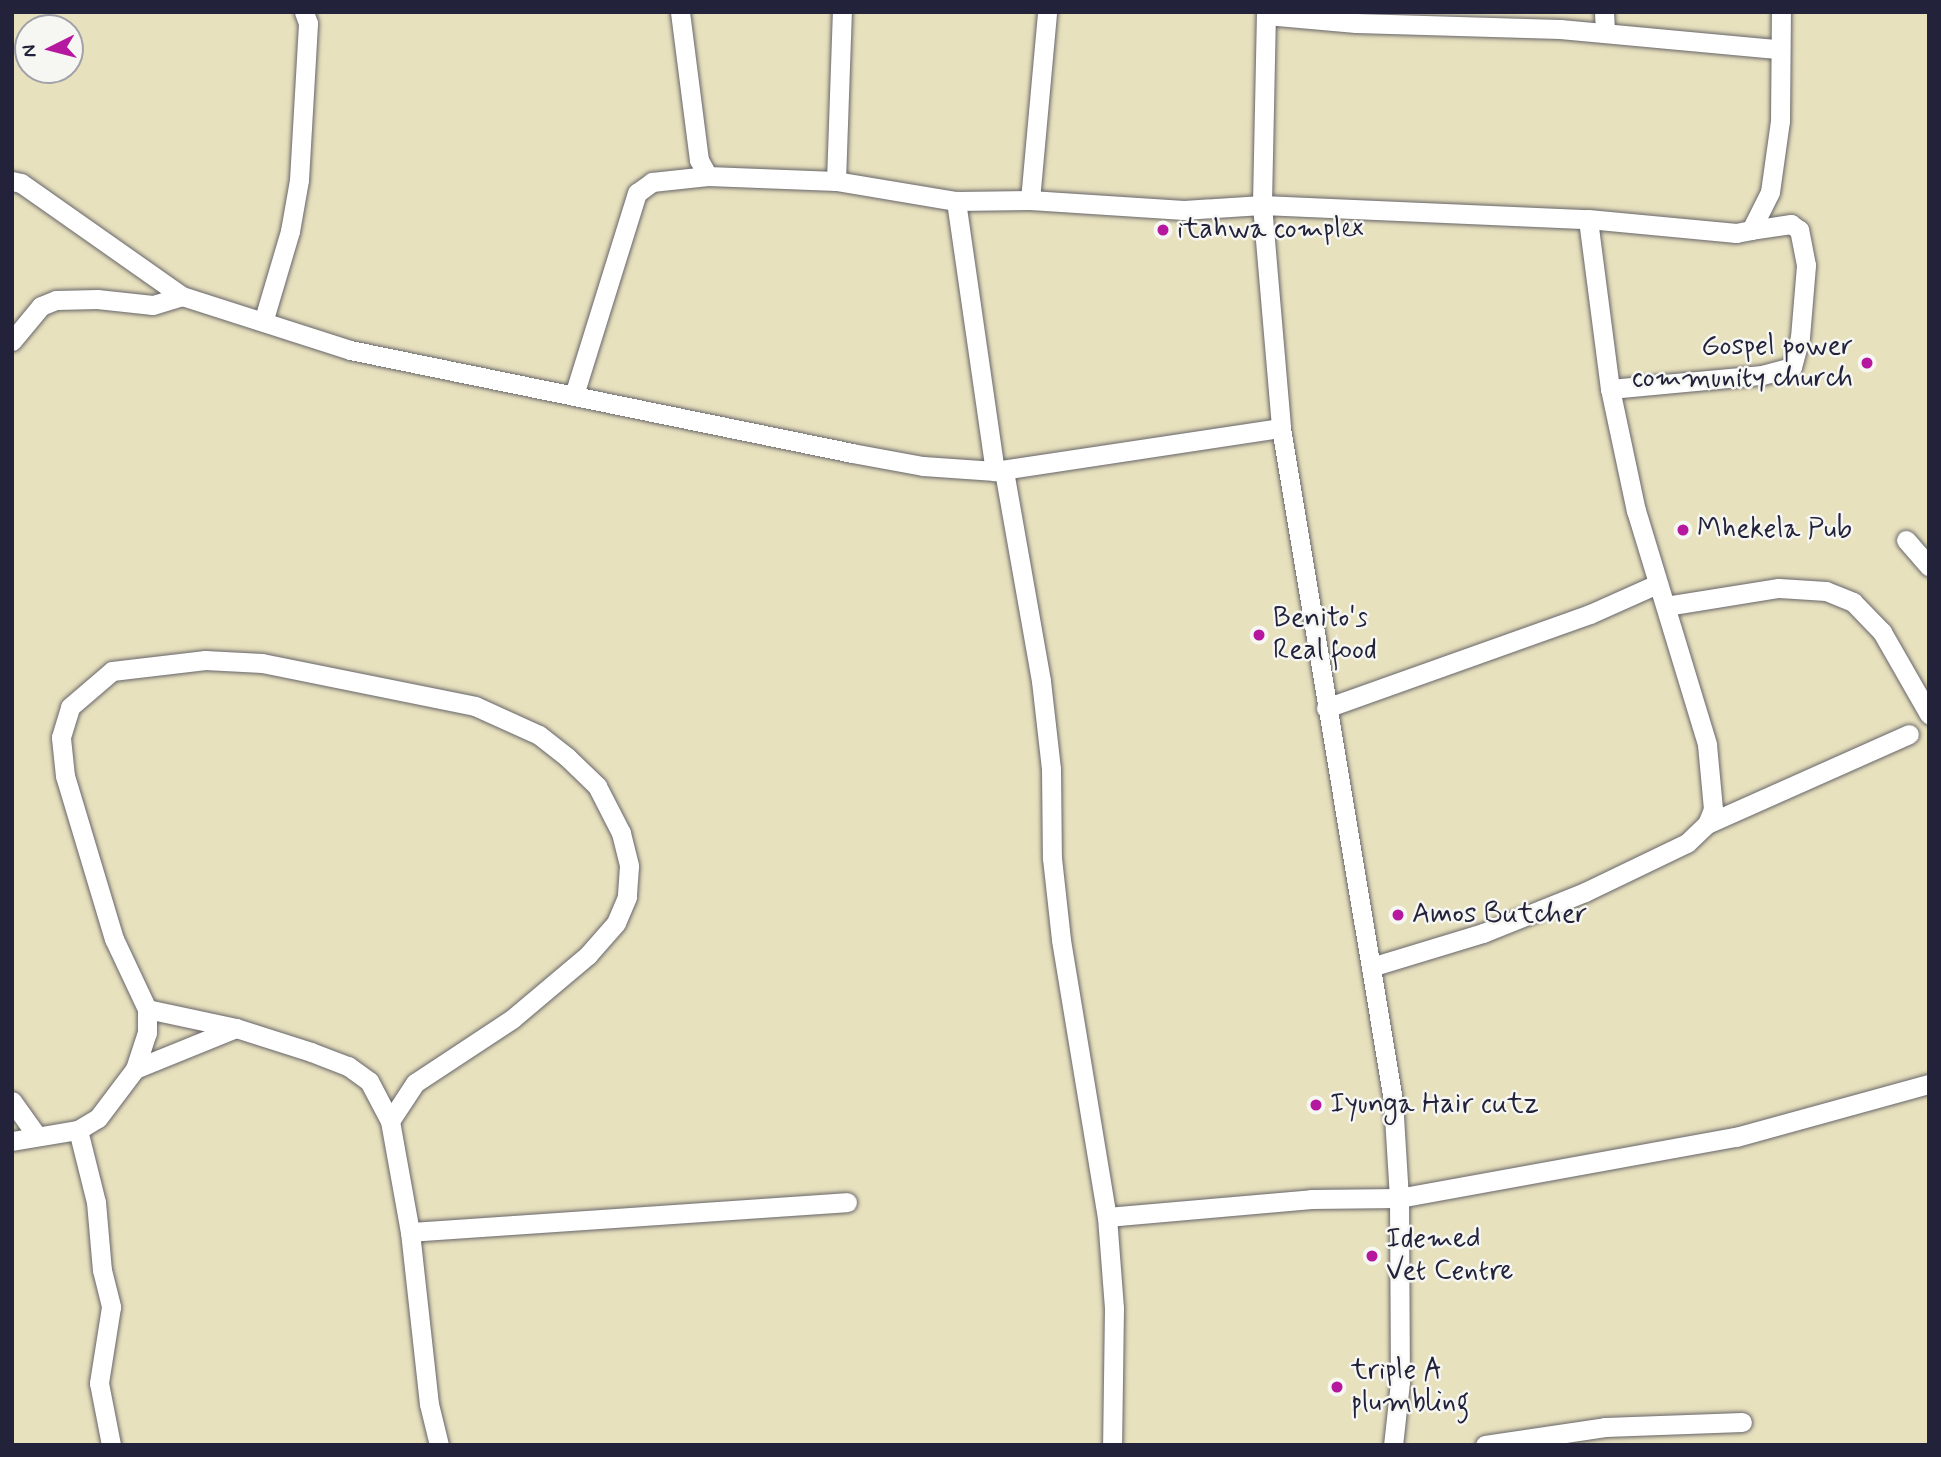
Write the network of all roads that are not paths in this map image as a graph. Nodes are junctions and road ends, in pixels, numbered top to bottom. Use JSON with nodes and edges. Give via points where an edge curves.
{"nodes":[{"id":1,"x":304,"y":12,"type":"edge"},
{"id":2,"x":680,"y":12,"type":"edge"},
{"id":3,"x":842,"y":12,"type":"edge"},
{"id":4,"x":1047,"y":12,"type":"edge"},
{"id":5,"x":1604,"y":12,"type":"edge"},
{"id":6,"x":1781,"y":12,"type":"edge"},
{"id":7,"x":1266,"y":14,"type":"edge"},
{"id":8,"x":1605,"y":33,"type":"junction"},
{"id":9,"x":1777,"y":49,"type":"junction"},
{"id":10,"x":708,"y":176,"type":"junction"},
{"id":11,"x":12,"y":181,"type":"edge"},
{"id":12,"x":836,"y":181,"type":"junction"},
{"id":13,"x":1030,"y":200,"type":"junction"},
{"id":14,"x":956,"y":201,"type":"junction"},
{"id":15,"x":1262,"y":205,"type":"junction"},
{"id":16,"x":1588,"y":219,"type":"junction"},
{"id":17,"x":1751,"y":230,"type":"junction"},
{"id":18,"x":182,"y":296,"type":"junction"},
{"id":19,"x":264,"y":319,"type":"junction"},
{"id":20,"x":12,"y":341,"type":"edge"},
{"id":21,"x":1609,"y":389,"type":"junction"},
{"id":22,"x":574,"y":395,"type":"junction"},
{"id":23,"x":1281,"y":428,"type":"junction"},
{"id":24,"x":1000,"y":471,"type":"junction"},
{"id":25,"x":1906,"y":540,"type":"dead end"},
{"id":26,"x":1929,"y":566,"type":"edge"},
{"id":27,"x":1657,"y":584,"type":"junction"},
{"id":28,"x":1666,"y":606,"type":"junction"},
{"id":29,"x":1326,"y":708,"type":"junction"},
{"id":30,"x":1929,"y":714,"type":"edge"},
{"id":31,"x":1909,"y":734,"type":"dead end"},
{"id":32,"x":1707,"y":824,"type":"junction"},
{"id":33,"x":1371,"y":967,"type":"junction"},
{"id":34,"x":147,"y":1009,"type":"junction"},
{"id":35,"x":236,"y":1028,"type":"junction"},
{"id":36,"x":135,"y":1069,"type":"junction"},
{"id":37,"x":1929,"y":1084,"type":"edge"},
{"id":38,"x":12,"y":1101,"type":"edge"},
{"id":39,"x":390,"y":1121,"type":"junction"},
{"id":40,"x":78,"y":1130,"type":"junction"},
{"id":41,"x":37,"y":1136,"type":"junction"},
{"id":42,"x":12,"y":1141,"type":"edge"},
{"id":43,"x":1399,"y":1198,"type":"junction"},
{"id":44,"x":847,"y":1202,"type":"dead end"},
{"id":45,"x":1107,"y":1217,"type":"junction"},
{"id":46,"x":410,"y":1232,"type":"junction"},
{"id":47,"x":1742,"y":1422,"type":"dead end"},
{"id":48,"x":111,"y":1445,"type":"edge"},
{"id":49,"x":439,"y":1445,"type":"edge"},
{"id":50,"x":1112,"y":1445,"type":"edge"},
{"id":51,"x":1394,"y":1445,"type":"edge"},
{"id":52,"x":1485,"y":1445,"type":"edge"}],
"edges":[{"from":1,"to":19,"type":"street","via":[[308,23],[299,180],[290,231]]},
{"from":2,"to":10,"type":"street","via":[[699,160]]},
{"from":3,"to":12,"type":"street"},
{"from":4,"to":13,"type":"street"},
{"from":5,"to":8,"type":"street"},
{"from":6,"to":9,"type":"street"},
{"from":7,"to":8,"type":"street","via":[[1356,23]]},
{"from":7,"to":15,"type":"street"},
{"from":8,"to":9,"type":"street"},
{"from":9,"to":17,"type":"street","via":[[1780,121],[1775,166],[1770,192]]},
{"from":10,"to":12,"type":"street"},
{"from":10,"to":22,"type":"street","via":[[652,182],[637,192]]},
{"from":11,"to":18,"type":"street"},
{"from":12,"to":14,"type":"street"},
{"from":13,"to":14,"type":"street"},
{"from":13,"to":15,"type":"street","via":[[1184,210]]},
{"from":14,"to":24,"type":"street"},
{"from":15,"to":16,"type":"street"},
{"from":15,"to":23,"type":"street","via":[[1266,294]]},
{"from":16,"to":17,"type":"street","via":[[1708,232]]},
{"from":16,"to":21,"type":"street"},
{"from":17,"to":21,"type":"street","via":[[1791,224],[1799,230],[1806,265],[1800,337],[1792,367],[1762,375]]},
{"from":18,"to":19,"type":"street"},
{"from":18,"to":20,"type":"street","via":[[153,305],[56,300],[41,306]]},
{"from":19,"to":22,"type":"street","via":[[350,350],[454,375]]},
{"from":21,"to":27,"type":"street"},
{"from":22,"to":24,"type":"street","via":[[911,464]]},
{"from":23,"to":24,"type":"street"},
{"from":23,"to":29,"type":"street"},
{"from":24,"to":45,"type":"street","via":[[1045,719],[1063,953]]},
{"from":25,"to":26,"type":"street"},
{"from":27,"to":28,"type":"street"},
{"from":27,"to":29,"type":"street","via":[[1590,614]]},
{"from":28,"to":30,"type":"street","via":[[1779,588],[1826,591],[1853,602],[1882,632]]},
{"from":28,"to":32,"type":"street","via":[[1707,744],[1715,792]]},
{"from":29,"to":33,"type":"street"},
{"from":31,"to":32,"type":"street"},
{"from":32,"to":33,"type":"street","via":[[1687,843],[1585,892],[1483,933]]},
{"from":33,"to":43,"type":"street","via":[[1388,1059]]},
{"from":34,"to":35,"type":"street"},
{"from":34,"to":36,"type":"street","via":[[147,1033]]},
{"from":34,"to":39,"type":"street","via":[[114,939],[65,776],[61,737],[70,707],[104,676],[112,671],[205,660],[261,663],[475,706],[539,735],[597,786],[621,833],[629,866],[627,897],[616,923],[588,956],[512,1019],[415,1083]]},
{"from":35,"to":36,"type":"street"},
{"from":35,"to":39,"type":"street","via":[[348,1066],[369,1081]]},
{"from":36,"to":40,"type":"street","via":[[116,1099]]},
{"from":37,"to":43,"type":"street","via":[[1735,1137]]},
{"from":38,"to":41,"type":"street"},
{"from":39,"to":46,"type":"street"},
{"from":40,"to":41,"type":"street"},
{"from":40,"to":48,"type":"street","via":[[96,1202],[102,1270],[111,1307],[99,1383]]},
{"from":41,"to":42,"type":"street"},
{"from":43,"to":45,"type":"street","via":[[1311,1199]]},
{"from":43,"to":51,"type":"street","via":[[1400,1382]]},
{"from":44,"to":46,"type":"street"},
{"from":45,"to":50,"type":"street","via":[[1114,1308]]},
{"from":46,"to":49,"type":"street","via":[[429,1404]]},
{"from":47,"to":52,"type":"street","via":[[1605,1427]]}]}
